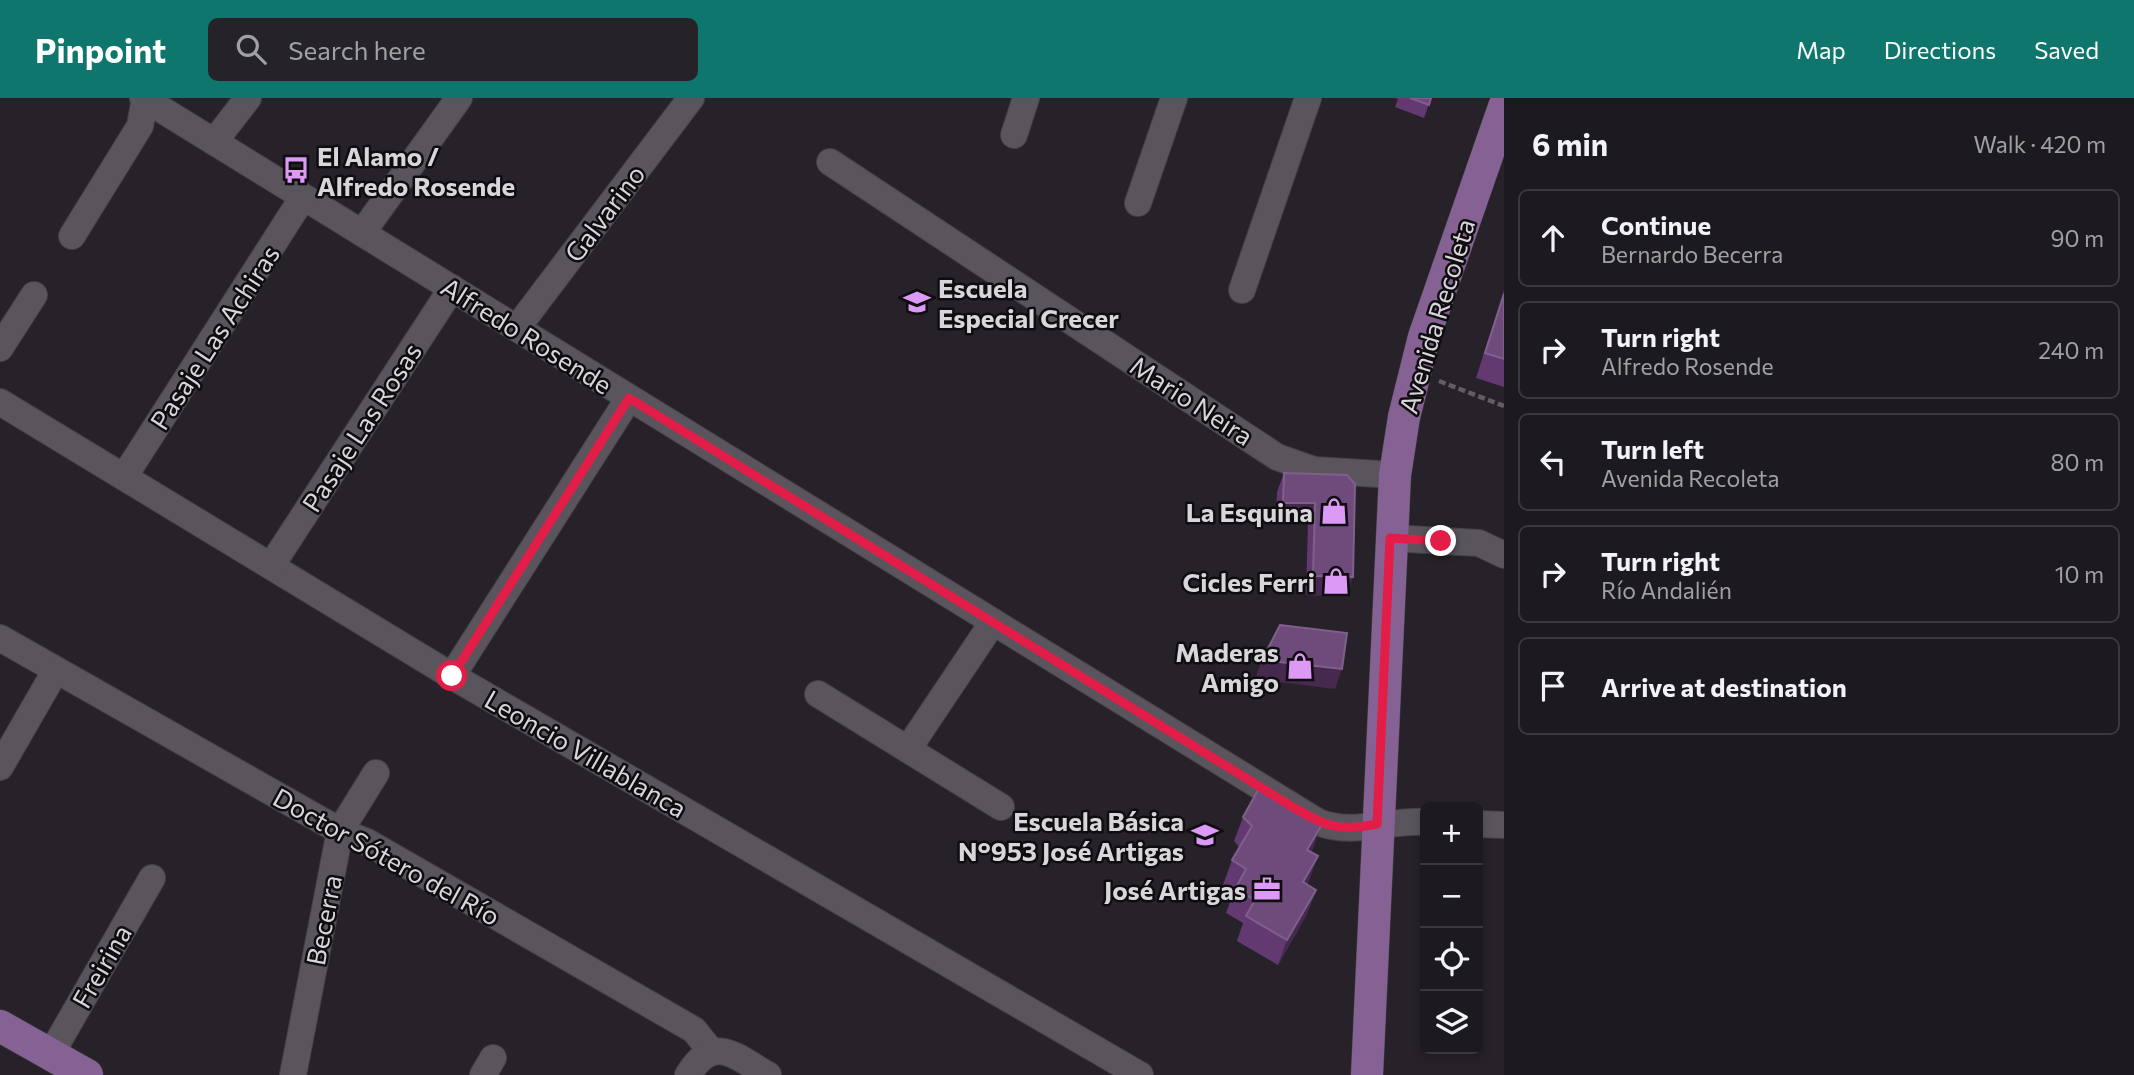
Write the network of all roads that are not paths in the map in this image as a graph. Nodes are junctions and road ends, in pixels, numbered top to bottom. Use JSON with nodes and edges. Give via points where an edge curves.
{"nodes":[{"id":1,"x":144,"y":98,"type":"edge"},
{"id":2,"x":248,"y":98,"type":"edge"},
{"id":3,"x":459,"y":98,"type":"edge"},
{"id":4,"x":691,"y":98,"type":"edge"},
{"id":5,"x":1027,"y":98,"type":"edge"},
{"id":6,"x":1174,"y":98,"type":"edge"},
{"id":7,"x":1308,"y":98,"type":"edge"},
{"id":8,"x":1504,"y":107,"type":"edge"},
{"id":9,"x":1014,"y":135,"type":"dead end"},
{"id":10,"x":215,"y":142,"type":"junction"},
{"id":11,"x":830,"y":162,"type":"dead end"},
{"id":12,"x":303,"y":197,"type":"junction"},
{"id":13,"x":1138,"y":203,"type":"dead end"},
{"id":14,"x":362,"y":233,"type":"junction"},
{"id":15,"x":72,"y":236,"type":"dead end"},
{"id":16,"x":452,"y":288,"type":"junction"},
{"id":17,"x":1242,"y":289,"type":"dead end"},
{"id":18,"x":34,"y":295,"type":"dead end"},
{"id":19,"x":517,"y":328,"type":"junction"},
{"id":20,"x":0,"y":348,"type":"edge"},
{"id":21,"x":629,"y":398,"type":"junction"},
{"id":22,"x":0,"y":402,"type":"edge"},
{"id":23,"x":1395,"y":475,"type":"junction"},
{"id":24,"x":124,"y":477,"type":"junction"},
{"id":25,"x":1390,"y":538,"type":"junction"},
{"id":26,"x":1504,"y":555,"type":"edge"},
{"id":27,"x":271,"y":566,"type":"junction"},
{"id":28,"x":993,"y":622,"type":"junction"},
{"id":29,"x":0,"y":638,"type":"edge"},
{"id":30,"x":56,"y":670,"type":"junction"},
{"id":31,"x":452,"y":676,"type":"junction"},
{"id":32,"x":818,"y":694,"type":"dead end"},
{"id":33,"x":908,"y":750,"type":"junction"},
{"id":34,"x":0,"y":767,"type":"edge"},
{"id":35,"x":376,"y":773,"type":"dead end"},
{"id":36,"x":1002,"y":807,"type":"dead end"},
{"id":37,"x":1420,"y":822,"type":"edge"},
{"id":38,"x":1377,"y":824,"type":"junction"},
{"id":39,"x":1483,"y":824,"type":"edge"},
{"id":40,"x":1504,"y":825,"type":"edge"},
{"id":41,"x":341,"y":831,"type":"junction"},
{"id":42,"x":152,"y":878,"type":"dead end"},
{"id":43,"x":0,"y":1026,"type":"edge"},
{"id":44,"x":711,"y":1051,"type":"junction"},
{"id":45,"x":51,"y":1054,"type":"junction"},
{"id":46,"x":87,"y":1075,"type":"edge"},
{"id":47,"x":293,"y":1075,"type":"edge"},
{"id":48,"x":688,"y":1075,"type":"edge"},
{"id":49,"x":768,"y":1075,"type":"edge"},
{"id":50,"x":1140,"y":1075,"type":"edge"},
{"id":51,"x":1367,"y":1075,"type":"edge"}],
"edges":[{"from":1,"to":10,"type":"street","name":"Alfredo Rosende"},
{"from":1,"to":15,"type":"street","via":[[139,125]]},
{"from":2,"to":10,"type":"street"},
{"from":3,"to":14,"type":"street"},
{"from":4,"to":19,"type":"street","name":"Galvarino"},
{"from":5,"to":9,"type":"street"},
{"from":6,"to":13,"type":"street"},
{"from":7,"to":17,"type":"street"},
{"from":8,"to":23,"type":"main road","name":"Avenida Recoleta","via":[[1415,372]]},
{"from":10,"to":12,"type":"street","name":"Alfredo Rosende"},
{"from":11,"to":23,"type":"street","name":"Mario Neira","via":[[1277,457],[1314,470]]},
{"from":12,"to":14,"type":"street","name":"Alfredo Rosende"},
{"from":12,"to":24,"type":"street","name":"Pasaje Las Achiras"},
{"from":14,"to":16,"type":"street","name":"Alfredo Rosende"},
{"from":16,"to":19,"type":"street","name":"Alfredo Rosende"},
{"from":16,"to":27,"type":"street","name":"Pasaje Las Rosas"},
{"from":18,"to":20,"type":"street"},
{"from":19,"to":21,"type":"street","name":"Alfredo Rosende"},
{"from":21,"to":28,"type":"street","name":"Alfredo Rosende"},
{"from":21,"to":31,"type":"street"},
{"from":22,"to":24,"type":"street","name":"Leoncio Villablanca"},
{"from":23,"to":25,"type":"main road","name":"Avenida Recoleta"},
{"from":24,"to":27,"type":"street","name":"Leoncio Villablanca"},
{"from":25,"to":26,"type":"street","via":[[1479,543]]},
{"from":25,"to":38,"type":"main road","name":"Avenida Recoleta"},
{"from":27,"to":31,"type":"street","name":"Leoncio Villablanca"},
{"from":28,"to":33,"type":"street"},
{"from":28,"to":38,"type":"street","name":"Alfredo Rosende","via":[[1318,822],[1349,830]]},
{"from":29,"to":30,"type":"street","name":"Doctor Sótero del Río"},
{"from":30,"to":34,"type":"street"},
{"from":30,"to":41,"type":"street","name":"Doctor Sótero del Río"},
{"from":31,"to":50,"type":"street","name":"Leoncio Villablanca"},
{"from":32,"to":33,"type":"street"},
{"from":33,"to":36,"type":"street"},
{"from":35,"to":41,"type":"street","name":"Becerra"},
{"from":37,"to":38,"type":"street","name":"Alfredo Rosende"},
{"from":38,"to":51,"type":"main road","name":"Avenida Recoleta"},
{"from":39,"to":40,"type":"street"},
{"from":41,"to":44,"type":"street","name":"Doctor Sótero del Río","via":[[694,1030]]},
{"from":41,"to":47,"type":"street","name":"Becerra"},
{"from":42,"to":45,"type":"street","name":"Freirina"},
{"from":43,"to":45,"type":"main road"},
{"from":44,"to":48,"type":"street","via":[[699,1058]]},
{"from":44,"to":49,"type":"street","name":"Doctor Sótero del Río","via":[[730,1054]]},
{"from":45,"to":46,"type":"main road"}]}
